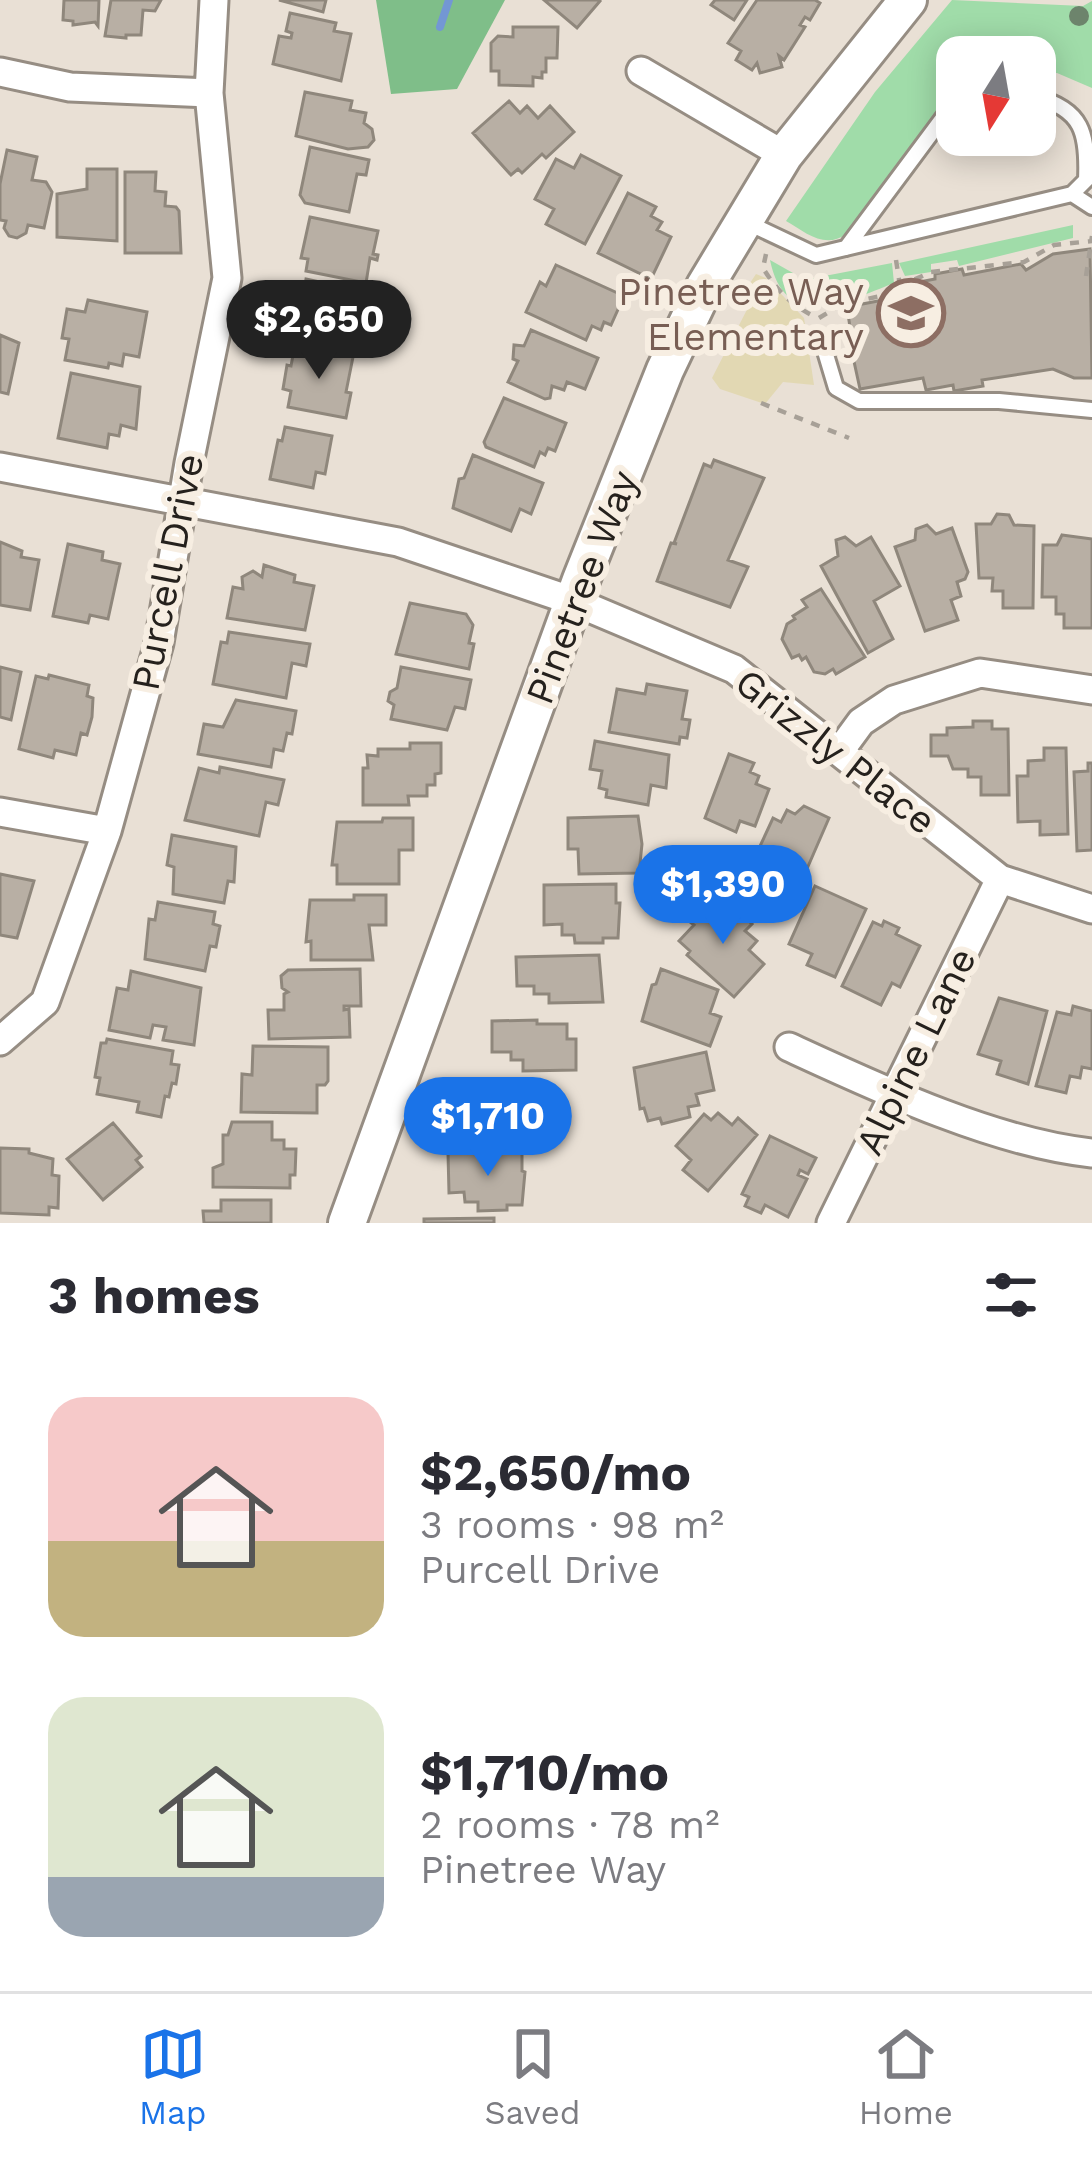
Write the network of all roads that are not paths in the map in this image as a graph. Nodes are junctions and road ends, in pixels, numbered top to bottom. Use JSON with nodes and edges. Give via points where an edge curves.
{"nodes":[{"id":1,"x":214,"y":0,"type":"edge"},
{"id":2,"x":908,"y":0,"type":"edge"},
{"id":3,"x":641,"y":71,"type":"dead end"},
{"id":4,"x":0,"y":72,"type":"edge"},
{"id":5,"x":209,"y":93,"type":"junction"},
{"id":6,"x":1056,"y":104,"type":"edge"},
{"id":7,"x":936,"y":127,"type":"edge"},
{"id":8,"x":784,"y":154,"type":"junction"},
{"id":9,"x":1072,"y":194,"type":"junction"},
{"id":10,"x":1092,"y":208,"type":"edge"},
{"id":11,"x":756,"y":232,"type":"junction"},
{"id":12,"x":846,"y":248,"type":"junction"},
{"id":13,"x":824,"y":349,"type":"dead end"},
{"id":14,"x":1092,"y":410,"type":"edge"},
{"id":15,"x":0,"y":467,"type":"edge"},
{"id":16,"x":182,"y":499,"type":"junction"},
{"id":17,"x":573,"y":601,"type":"junction"},
{"id":18,"x":1092,"y":690,"type":"edge"},
{"id":19,"x":839,"y":752,"type":"junction"},
{"id":20,"x":0,"y":812,"type":"edge"},
{"id":21,"x":107,"y":831,"type":"junction"},
{"id":22,"x":1000,"y":879,"type":"junction"},
{"id":23,"x":1092,"y":909,"type":"edge"},
{"id":24,"x":0,"y":1041,"type":"edge"},
{"id":25,"x":789,"y":1047,"type":"dead end"},
{"id":26,"x":894,"y":1095,"type":"junction"},
{"id":27,"x":1092,"y":1153,"type":"edge"},
{"id":28,"x":347,"y":1223,"type":"edge"},
{"id":29,"x":831,"y":1223,"type":"edge"}],
"edges":[{"from":1,"to":5,"type":"street","name":"Purcell Drive"},
{"from":2,"to":8,"type":"street","name":"Pinetree Way"},
{"from":3,"to":8,"type":"street"},
{"from":4,"to":5,"type":"street","via":[[70,87]]},
{"from":5,"to":16,"type":"street","name":"Purcell Drive","via":[[227,278]]},
{"from":6,"to":9,"type":"lane","via":[[1081,126],[1086,180]]},
{"from":7,"to":12,"type":"lane"},
{"from":8,"to":11,"type":"street","name":"Pinetree Way"},
{"from":9,"to":10,"type":"lane"},
{"from":9,"to":12,"type":"lane"},
{"from":11,"to":12,"type":"lane","via":[[816,255]]},
{"from":11,"to":17,"type":"street","name":"Pinetree Way","via":[[705,286]]},
{"from":13,"to":14,"type":"lane","via":[[836,388],[860,400]]},
{"from":15,"to":16,"type":"street","name":"Grizzly Place"},
{"from":16,"to":17,"type":"street","name":"Grizzly Place","via":[[398,542]]},
{"from":16,"to":21,"type":"street","name":"Purcell Drive","via":[[159,643]]},
{"from":17,"to":19,"type":"street","name":"Grizzly Place","via":[[734,669]]},
{"from":17,"to":28,"type":"street","name":"Pinetree Way"},
{"from":18,"to":19,"type":"street","via":[[980,673],[895,700],[860,722]]},
{"from":19,"to":22,"type":"street","name":"Grizzly Place"},
{"from":20,"to":21,"type":"street"},
{"from":21,"to":24,"type":"street","name":"Purcell Drive","via":[[46,1002]]},
{"from":22,"to":23,"type":"street","name":"Grizzly Place"},
{"from":22,"to":26,"type":"street","name":"Alpine Lane"},
{"from":25,"to":26,"type":"street"},
{"from":26,"to":27,"type":"street","via":[[1057,1149]]},
{"from":26,"to":29,"type":"street","name":"Alpine Lane"}]}
